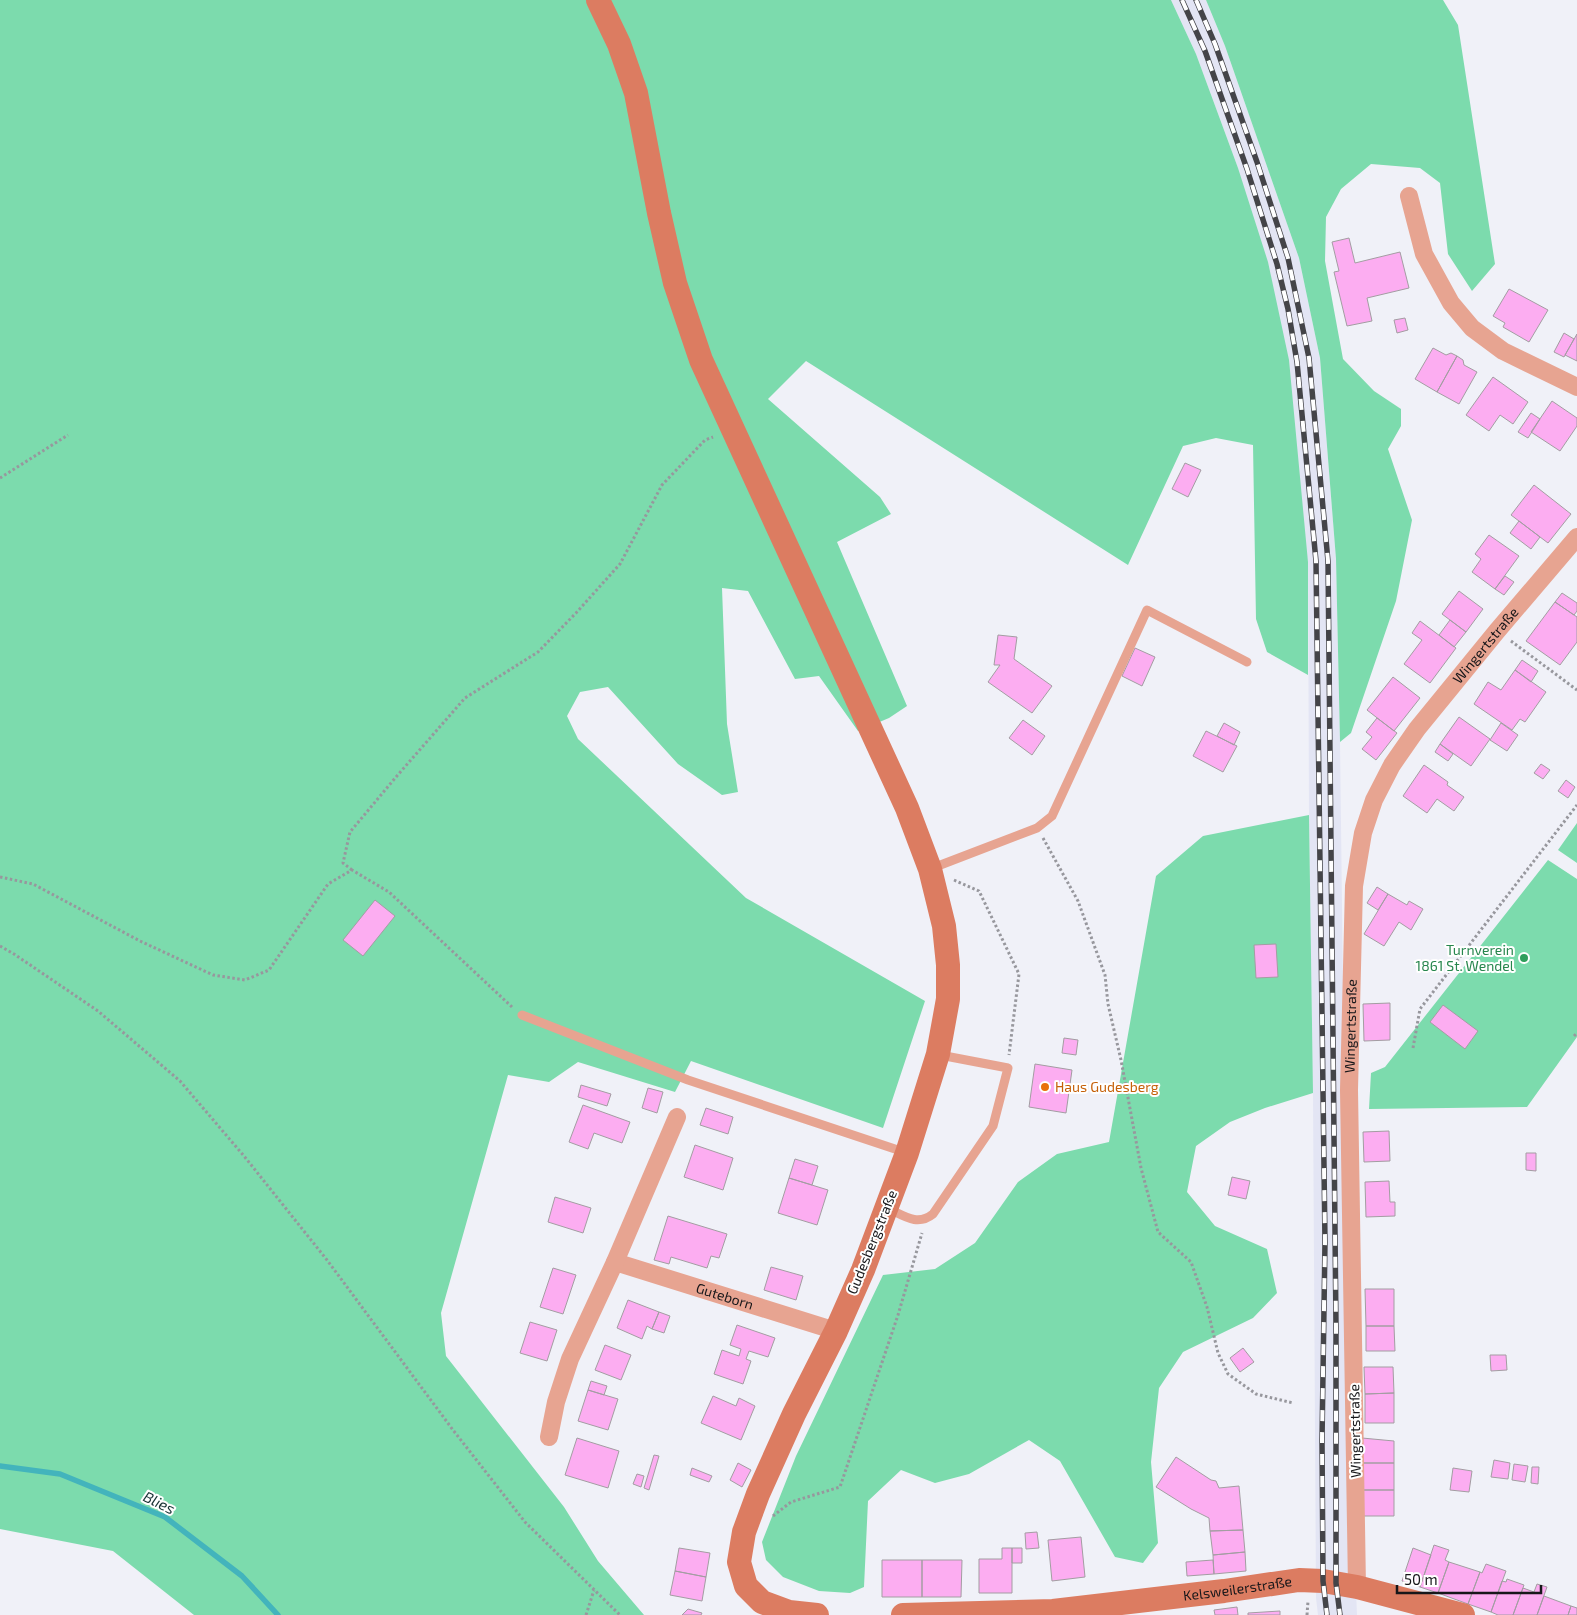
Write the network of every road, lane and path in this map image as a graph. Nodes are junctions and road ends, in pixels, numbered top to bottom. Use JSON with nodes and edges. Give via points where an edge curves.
{"nodes":[{"id":1,"x":598,"y":0,"type":"edge"},
{"id":2,"x":1409,"y":196,"type":"dead end"},
{"id":3,"x":1577,"y":386,"type":"edge"},
{"id":4,"x":733,"y":432,"type":"junction"},
{"id":5,"x":68,"y":435,"type":"dead end"},
{"id":6,"x":0,"y":478,"type":"edge"},
{"id":7,"x":1577,"y":538,"type":"edge"},
{"id":8,"x":1497,"y":631,"type":"junction"},
{"id":9,"x":1247,"y":662,"type":"dead end"},
{"id":10,"x":1577,"y":690,"type":"edge"},
{"id":11,"x":1577,"y":805,"type":"edge"},
{"id":12,"x":1037,"y":828,"type":"junction"},
{"id":13,"x":930,"y":869,"type":"junction"},
{"id":14,"x":352,"y":870,"type":"junction"},
{"id":15,"x":0,"y":877,"type":"edge"},
{"id":16,"x":0,"y":946,"type":"edge"},
{"id":17,"x":522,"y":1015,"type":"joint"},
{"id":18,"x":1577,"y":1033,"type":"edge"},
{"id":19,"x":1574,"y":1036,"type":"dead end"},
{"id":20,"x":1413,"y":1048,"type":"dead end"},
{"id":21,"x":938,"y":1054,"type":"junction"},
{"id":22,"x":1008,"y":1068,"type":"junction"},
{"id":23,"x":678,"y":1117,"type":"dead end"},
{"id":24,"x":907,"y":1153,"type":"junction"},
{"id":25,"x":886,"y":1208,"type":"junction"},
{"id":26,"x":926,"y":1220,"type":"junction"},
{"id":27,"x":615,"y":1262,"type":"junction"},
{"id":28,"x":836,"y":1330,"type":"junction"},
{"id":29,"x":1293,"y":1403,"type":"dead end"},
{"id":30,"x":549,"y":1437,"type":"dead end"},
{"id":31,"x":744,"y":1532,"type":"junction"},
{"id":32,"x":1357,"y":1587,"type":"junction"},
{"id":33,"x":594,"y":1590,"type":"junction"},
{"id":34,"x":1116,"y":1610,"type":"edge"},
{"id":35,"x":1430,"y":1610,"type":"edge"},
{"id":36,"x":1052,"y":1613,"type":"edge"},
{"id":37,"x":586,"y":1615,"type":"edge"},
{"id":38,"x":620,"y":1615,"type":"edge"},
{"id":39,"x":817,"y":1615,"type":"edge"},
{"id":40,"x":903,"y":1615,"type":"edge"},
{"id":41,"x":1463,"y":1615,"type":"edge"}],
"edges":[{"from":1,"to":4,"type":"main road","name":"Gudesbergstraße","via":[[619,44],[636,93],[675,284],[702,360]]},
{"from":2,"to":3,"type":"street","via":[[1424,254],[1451,303],[1472,328],[1504,352]]},
{"from":4,"to":13,"type":"main road","name":"Gudesbergstraße","via":[[907,808]]},
{"from":4,"to":14,"type":"path","via":[[704,440],[662,485],[620,564],[576,613],[538,652],[465,698],[396,777],[350,832],[343,863]]},
{"from":5,"to":6,"type":"path"},
{"from":7,"to":8,"type":"street","name":"Wingertstraße"},
{"from":8,"to":10,"type":"path"},
{"from":8,"to":32,"type":"street","name":"Wingertstraße","via":[[1417,729],[1392,765],[1374,800],[1363,833],[1354,886],[1349,1090]]},
{"from":9,"to":12,"type":"lane","via":[[1147,610],[1052,816]]},
{"from":11,"to":20,"type":"path","via":[[1420,1009]]},
{"from":12,"to":13,"type":"lane"},
{"from":12,"to":29,"type":"path","via":[[1078,902],[1105,975],[1141,1168],[1158,1232],[1191,1262],[1218,1352],[1228,1374],[1256,1394]]},
{"from":13,"to":21,"type":"main road","name":"Gudesbergstraße","via":[[944,926],[948,965],[948,999]]},
{"from":13,"to":22,"type":"path","via":[[979,891],[1019,974]]},
{"from":14,"to":15,"type":"path","via":[[328,884],[269,970],[245,980],[214,976],[33,884]]},
{"from":14,"to":17,"type":"path","via":[[389,892]]},
{"from":16,"to":33,"type":"path","via":[[98,1011],[180,1081],[321,1252],[525,1522]]},
{"from":17,"to":24,"type":"lane","via":[[688,1080]]},
{"from":18,"to":19,"type":"path"},
{"from":21,"to":22,"type":"lane"},
{"from":21,"to":24,"type":"main road","name":"Gudesbergstraße"},
{"from":22,"to":26,"type":"lane","via":[[993,1126]]},
{"from":23,"to":27,"type":"street"},
{"from":24,"to":25,"type":"main road","name":"Gudesbergstraße"},
{"from":25,"to":26,"type":"lane","via":[[915,1220]]},
{"from":25,"to":28,"type":"main road","name":"Gudesbergstraße"},
{"from":26,"to":31,"type":"path","via":[[840,1487],[791,1502],[761,1526]]},
{"from":27,"to":28,"type":"street","name":"Guteborn"},
{"from":27,"to":30,"type":"street","via":[[570,1359]]},
{"from":28,"to":31,"type":"main road","name":"Gudesbergstraße","via":[[794,1414]]},
{"from":31,"to":39,"type":"main road","name":"Gudesbergstraße","via":[[739,1562],[746,1586],[762,1602],[789,1612]]},
{"from":32,"to":34,"type":"main road","name":"Kelsweilerstraße","via":[[1299,1580]]},
{"from":32,"to":35,"type":"main road","name":"Kelsweilerstraße"},
{"from":33,"to":37,"type":"path"},
{"from":33,"to":38,"type":"path"},
{"from":34,"to":36,"type":"main road","name":"Kelsweilerstraße"},
{"from":35,"to":41,"type":"main road","name":"Kelsweilerstraße"},
{"from":36,"to":40,"type":"main road"}]}
